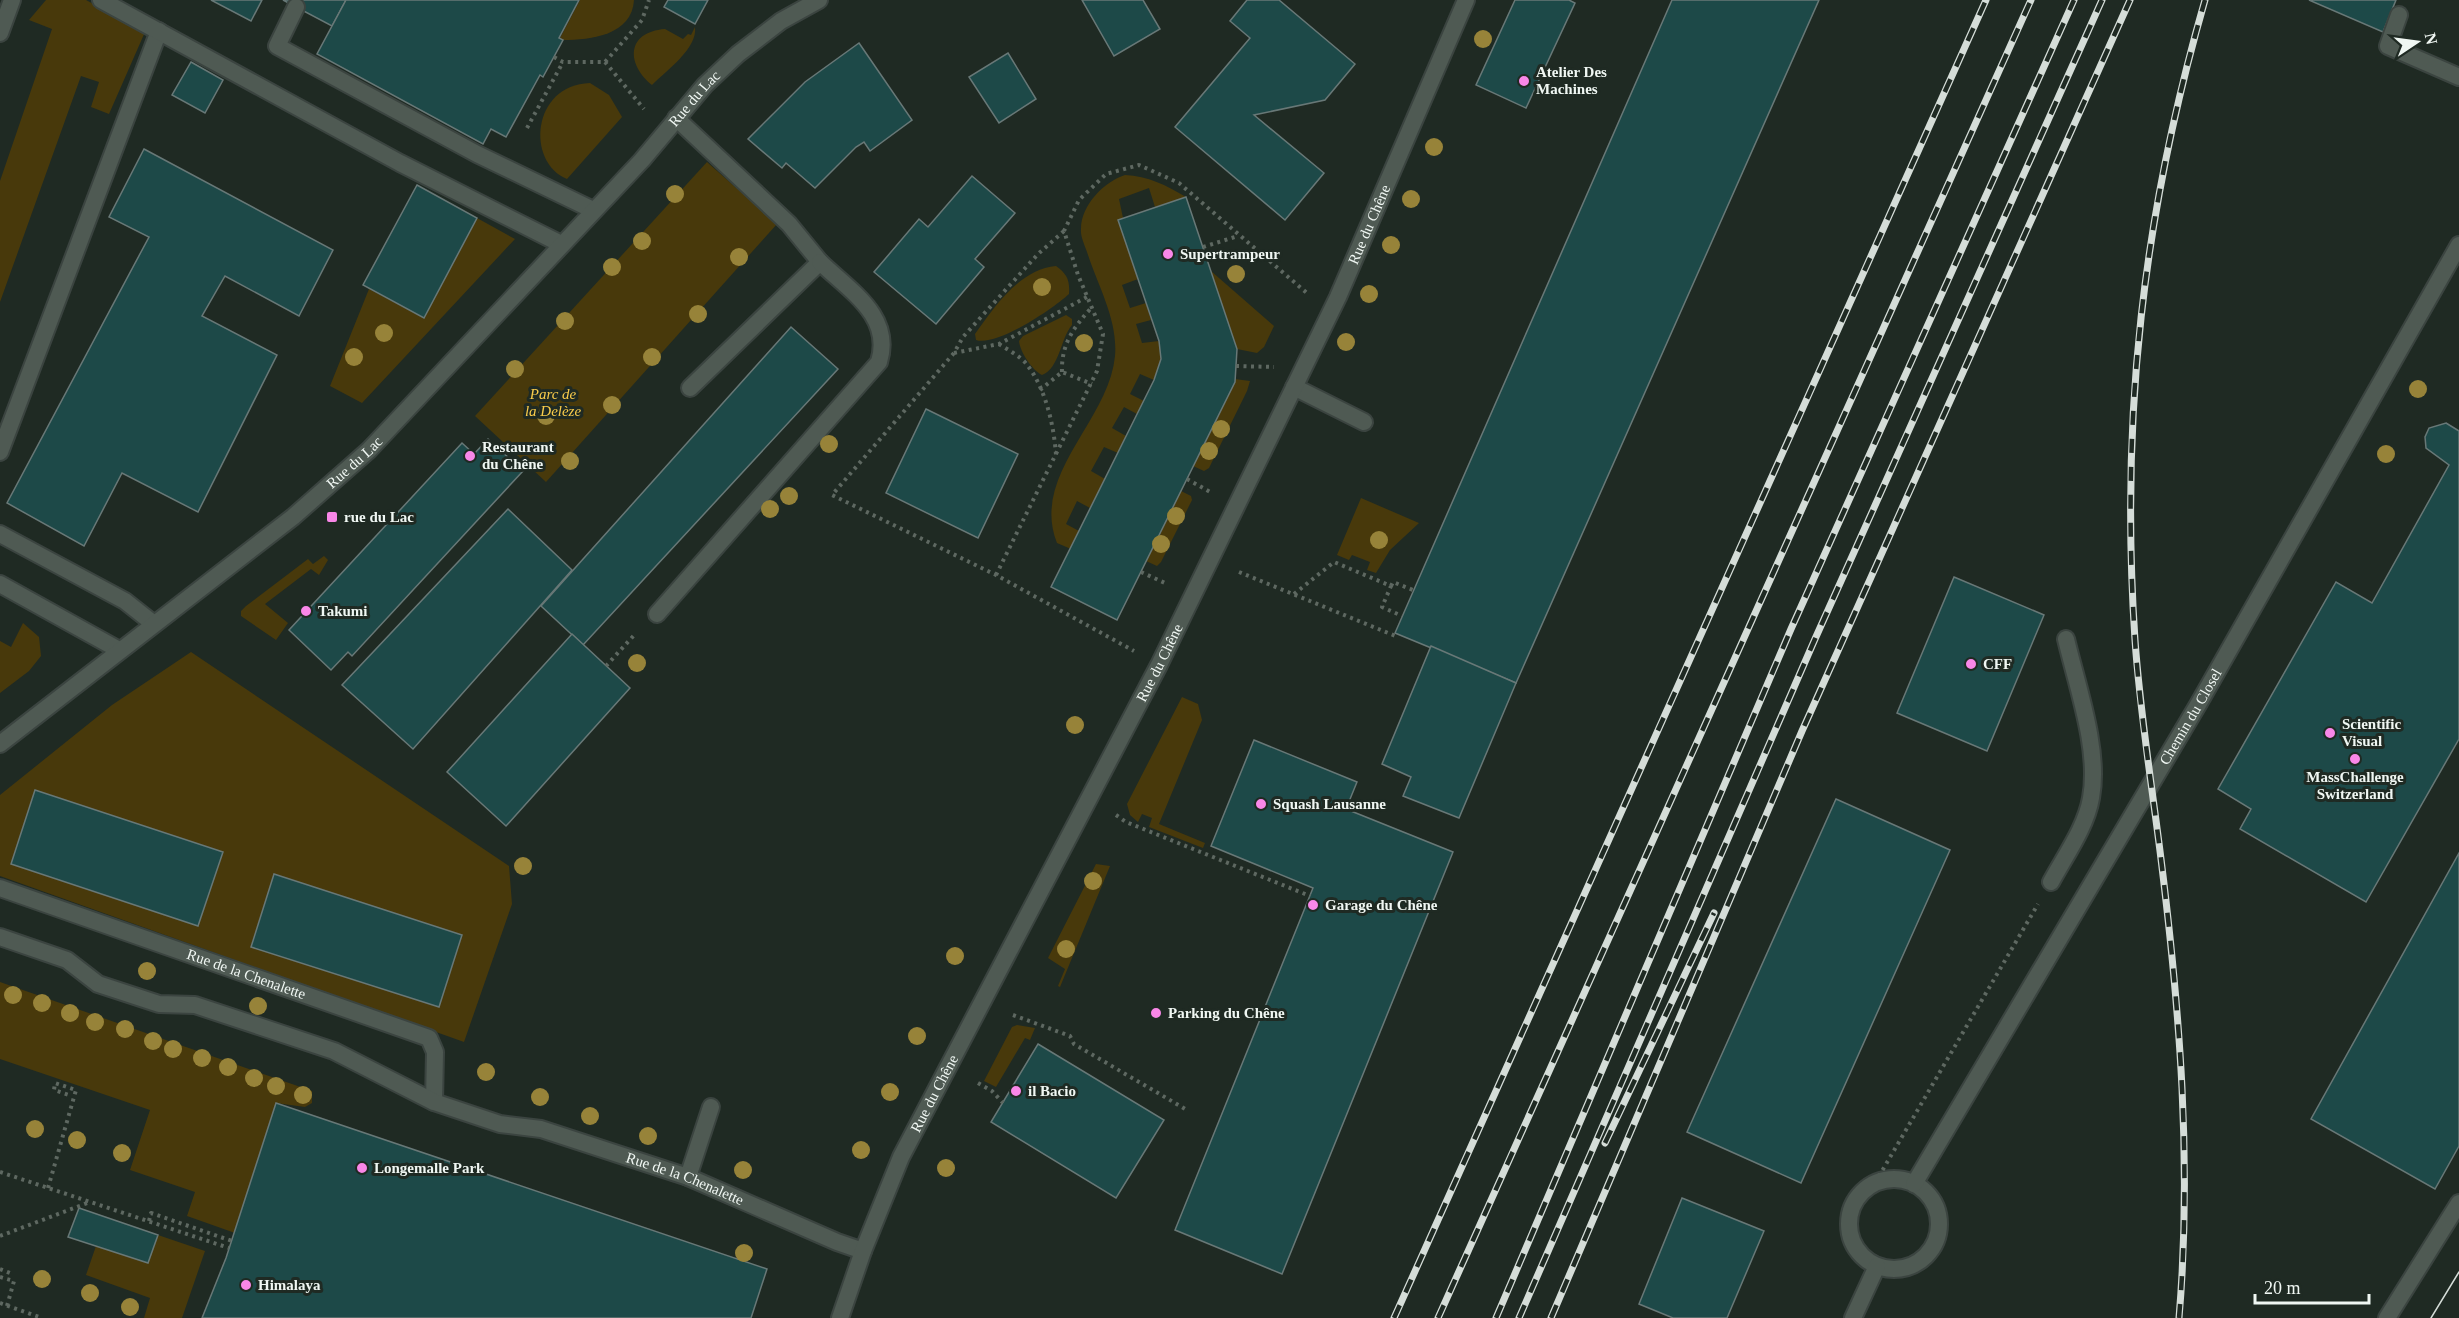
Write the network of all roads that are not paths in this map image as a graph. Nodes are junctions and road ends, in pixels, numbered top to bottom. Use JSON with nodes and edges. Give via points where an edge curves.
{"nodes":[{"id":1,"x":12,"y":0,"type":"edge"},
{"id":2,"x":101,"y":0,"type":"edge"},
{"id":3,"x":819,"y":0,"type":"edge"},
{"id":4,"x":1466,"y":0,"type":"edge"},
{"id":5,"x":296,"y":7,"type":"dead end"},
{"id":6,"x":2399,"y":15,"type":"dead end"},
{"id":7,"x":159,"y":31,"type":"junction"},
{"id":8,"x":0,"y":33,"type":"edge"},
{"id":9,"x":2459,"y":77,"type":"edge"},
{"id":10,"x":676,"y":118,"type":"junction"},
{"id":11,"x":593,"y":210,"type":"junction"},
{"id":12,"x":561,"y":244,"type":"junction"},
{"id":13,"x":2459,"y":245,"type":"edge"},
{"id":14,"x":820,"y":262,"type":"junction"},
{"id":15,"x":1294,"y":387,"type":"junction"},
{"id":16,"x":690,"y":388,"type":"dead end"},
{"id":17,"x":1364,"y":422,"type":"dead end"},
{"id":18,"x":0,"y":452,"type":"edge"},
{"id":19,"x":0,"y":534,"type":"edge"},
{"id":20,"x":0,"y":584,"type":"edge"},
{"id":21,"x":657,"y":614,"type":"dead end"},
{"id":22,"x":154,"y":624,"type":"junction"},
{"id":23,"x":2066,"y":639,"type":"dead end"},
{"id":24,"x":118,"y":650,"type":"junction"},
{"id":25,"x":0,"y":744,"type":"edge"},
{"id":26,"x":2051,"y":882,"type":"road end"},
{"id":27,"x":0,"y":888,"type":"edge"},
{"id":28,"x":0,"y":937,"type":"edge"},
{"id":29,"x":434,"y":1102,"type":"junction"},
{"id":30,"x":711,"y":1107,"type":"dead end"},
{"id":31,"x":688,"y":1178,"type":"junction"},
{"id":32,"x":1914,"y":1184,"type":"junction"},
{"id":33,"x":2459,"y":1203,"type":"edge"},
{"id":34,"x":863,"y":1251,"type":"junction"},
{"id":35,"x":1877,"y":1266,"type":"junction"},
{"id":36,"x":840,"y":1318,"type":"edge"},
{"id":37,"x":1853,"y":1318,"type":"edge"},
{"id":38,"x":2387,"y":1318,"type":"edge"}],
"edges":[{"from":1,"to":8,"type":"street"},
{"from":2,"to":7,"type":"street"},
{"from":3,"to":10,"type":"street","name":"Rue du Lac","via":[[782,21],[738,54]]},
{"from":4,"to":15,"type":"street","name":"Rue du Chêne","via":[[1338,297]]},
{"from":5,"to":11,"type":"street","via":[[277,46],[477,154]]},
{"from":6,"to":9,"type":"street","via":[[2388,46]]},
{"from":7,"to":12,"type":"street","via":[[400,164]]},
{"from":7,"to":18,"type":"street"},
{"from":10,"to":11,"type":"street","name":"Rue du Lac"},
{"from":10,"to":14,"type":"street","via":[[789,224]]},
{"from":11,"to":12,"type":"street","name":"Rue du Lac"},
{"from":12,"to":22,"type":"street","name":"Rue du Lac","via":[[369,450],[293,517]]},
{"from":13,"to":32,"type":"street","name":"Chemin du Closel","via":[[2199,704]]},
{"from":14,"to":16,"type":"street"},
{"from":14,"to":21,"type":"street","via":[[873,313],[882,329],[884,346],[879,362]]},
{"from":15,"to":17,"type":"street"},
{"from":15,"to":34,"type":"street","name":"Rue du Chêne","via":[[1159,665],[901,1157]]},
{"from":19,"to":22,"type":"street","via":[[125,601]]},
{"from":20,"to":24,"type":"street"},
{"from":22,"to":24,"type":"street","name":"Rue du Lac"},
{"from":23,"to":26,"type":"street","via":[[2093,757],[2091,799],[2078,833]]},
{"from":24,"to":25,"type":"street","name":"Rue du Lac"},
{"from":27,"to":29,"type":"street","name":"Rue de la Chenalette","via":[[429,1038],[435,1052]]},
{"from":28,"to":29,"type":"street","name":"Rue de la Chenalette","via":[[67,960],[98,984],[159,1004],[195,1005],[334,1051]]},
{"from":29,"to":31,"type":"street","name":"Rue de la Chenalette","via":[[500,1124],[541,1129]]},
{"from":30,"to":31,"type":"street"},
{"from":31,"to":34,"type":"street","name":"Rue de la Chenalette"},
{"from":32,"to":35,"type":"street","via":[[1929,1195],[1937,1208],[1938,1238],[1920,1262],[1907,1268]]},
{"from":32,"to":35,"type":"street","via":[[1889,1179],[1875,1183],[1854,1203],[1850,1225],[1855,1247]]},
{"from":33,"to":38,"type":"street"},
{"from":34,"to":36,"type":"street","name":"Rue du Chêne"},
{"from":35,"to":37,"type":"street"}]}
